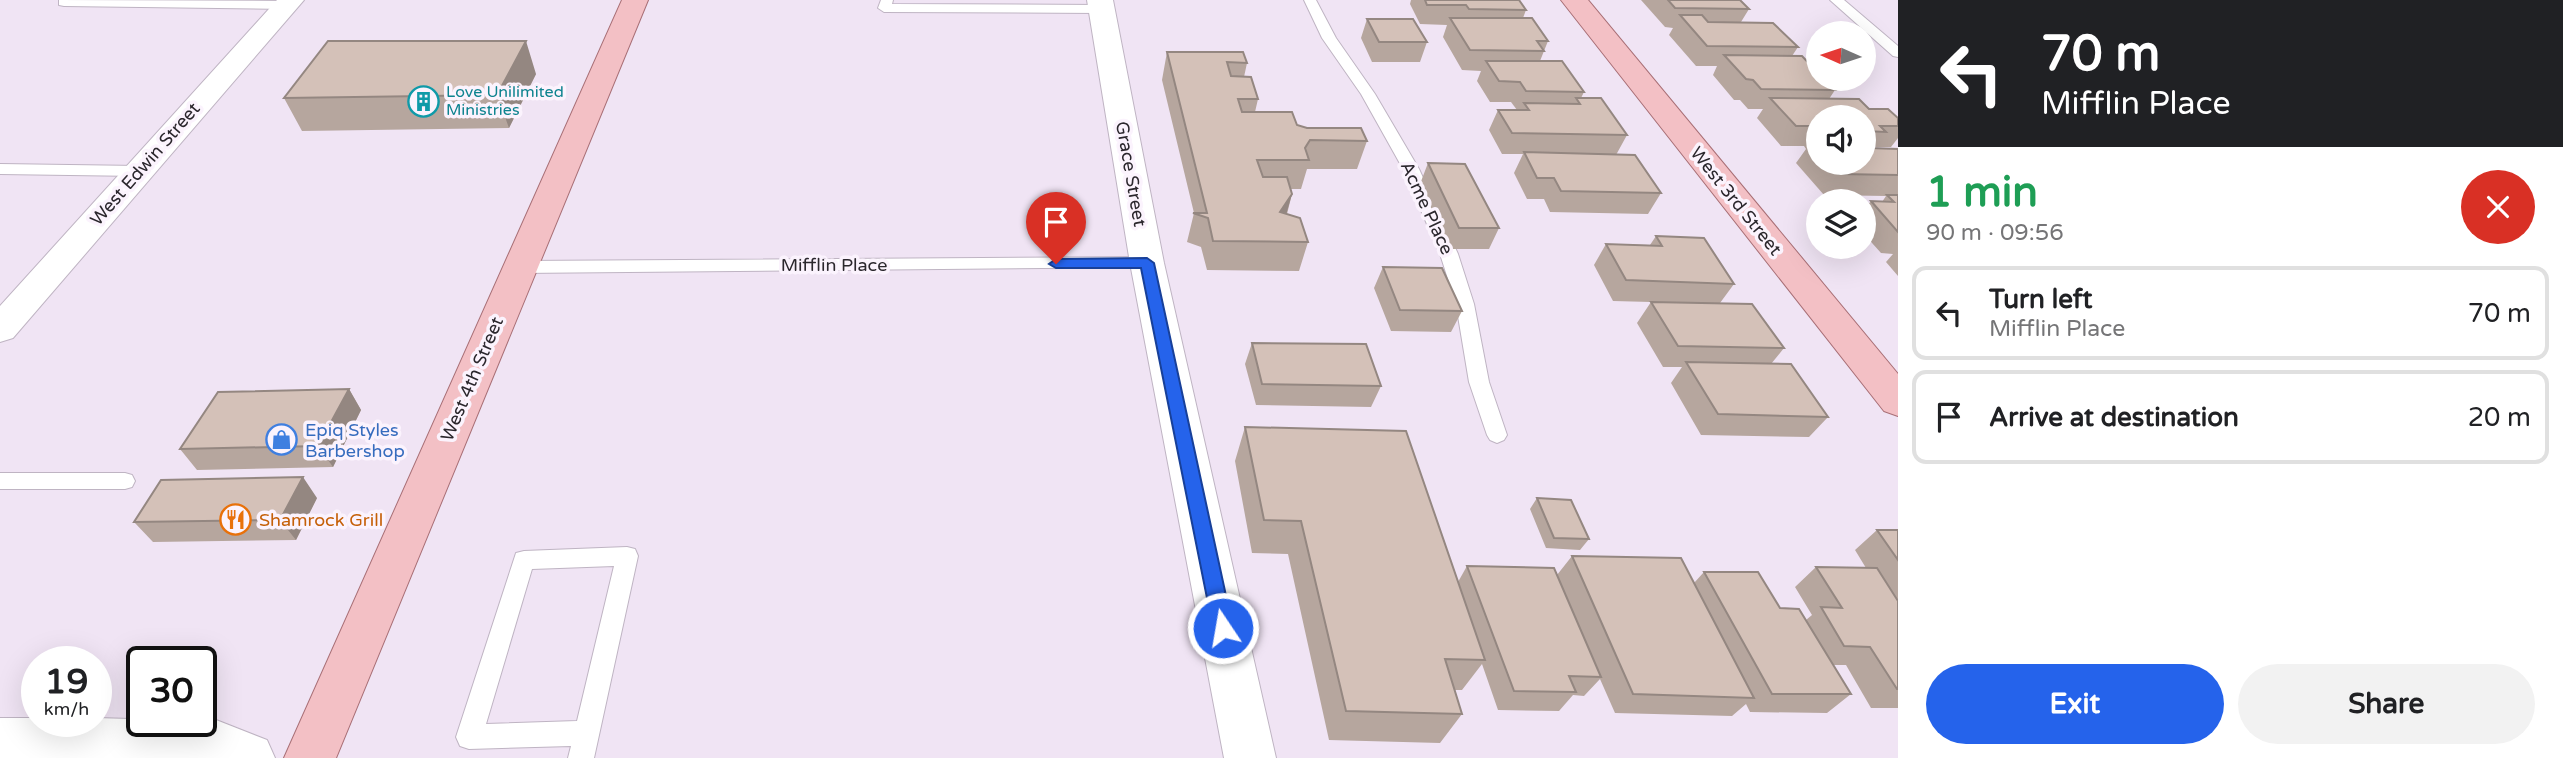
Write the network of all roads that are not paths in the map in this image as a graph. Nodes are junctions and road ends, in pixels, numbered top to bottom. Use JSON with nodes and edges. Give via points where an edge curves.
{"nodes":[{"id":1,"x":635,"y":0,"type":"edge"},
{"id":2,"x":887,"y":0,"type":"edge"},
{"id":3,"x":1310,"y":0,"type":"edge"},
{"id":4,"x":1574,"y":0,"type":"edge"},
{"id":5,"x":1836,"y":0,"type":"edge"},
{"id":6,"x":64,"y":2,"type":"dead end"},
{"id":7,"x":289,"y":3,"type":"edge"},
{"id":8,"x":1100,"y":4,"type":"edge"},
{"id":9,"x":1898,"y":53,"type":"edge"},
{"id":10,"x":0,"y":169,"type":"edge"},
{"id":11,"x":139,"y":171,"type":"junction"},
{"id":12,"x":1147,"y":263,"type":"junction"},
{"id":13,"x":520,"y":267,"type":"junction"},
{"id":14,"x":0,"y":329,"type":"edge"},
{"id":15,"x":1898,"y":401,"type":"edge"},
{"id":16,"x":1497,"y":435,"type":"dead end"},
{"id":17,"x":0,"y":481,"type":"edge"},
{"id":18,"x":125,"y":481,"type":"dead end"},
{"id":19,"x":0,"y":743,"type":"edge"},
{"id":20,"x":584,"y":746,"type":"edge"},
{"id":21,"x":249,"y":758,"type":"edge"},
{"id":22,"x":310,"y":758,"type":"edge"},
{"id":23,"x":1250,"y":758,"type":"edge"}],
"edges":[{"from":1,"to":13,"type":"main road","name":"West 4th Street"},
{"from":2,"to":8,"type":"lane","via":[[884,8]]},
{"from":3,"to":16,"type":"lane","name":"Acme Place","via":[[1411,169],[1450,254],[1465,304],[1479,382]]},
{"from":4,"to":15,"type":"main road","name":"West 3rd Street"},
{"from":5,"to":9,"type":"lane"},
{"from":6,"to":7,"type":"lane"},
{"from":7,"to":11,"type":"street","name":"West Edwin Street"},
{"from":8,"to":12,"type":"street","name":"Grace Street"},
{"from":10,"to":11,"type":"lane"},
{"from":11,"to":14,"type":"street","name":"West Edwin Street"},
{"from":12,"to":13,"type":"lane","name":"Mifflin Place"},
{"from":12,"to":23,"type":"street","name":"Grace Street"},
{"from":13,"to":22,"type":"main road","name":"West 4th Street"},
{"from":17,"to":18,"type":"lane"},
{"from":19,"to":21,"type":"street","via":[[211,743]]},
{"from":20,"to":20,"type":"lane","via":[[627,556],[524,560],[469,737]]}]}
